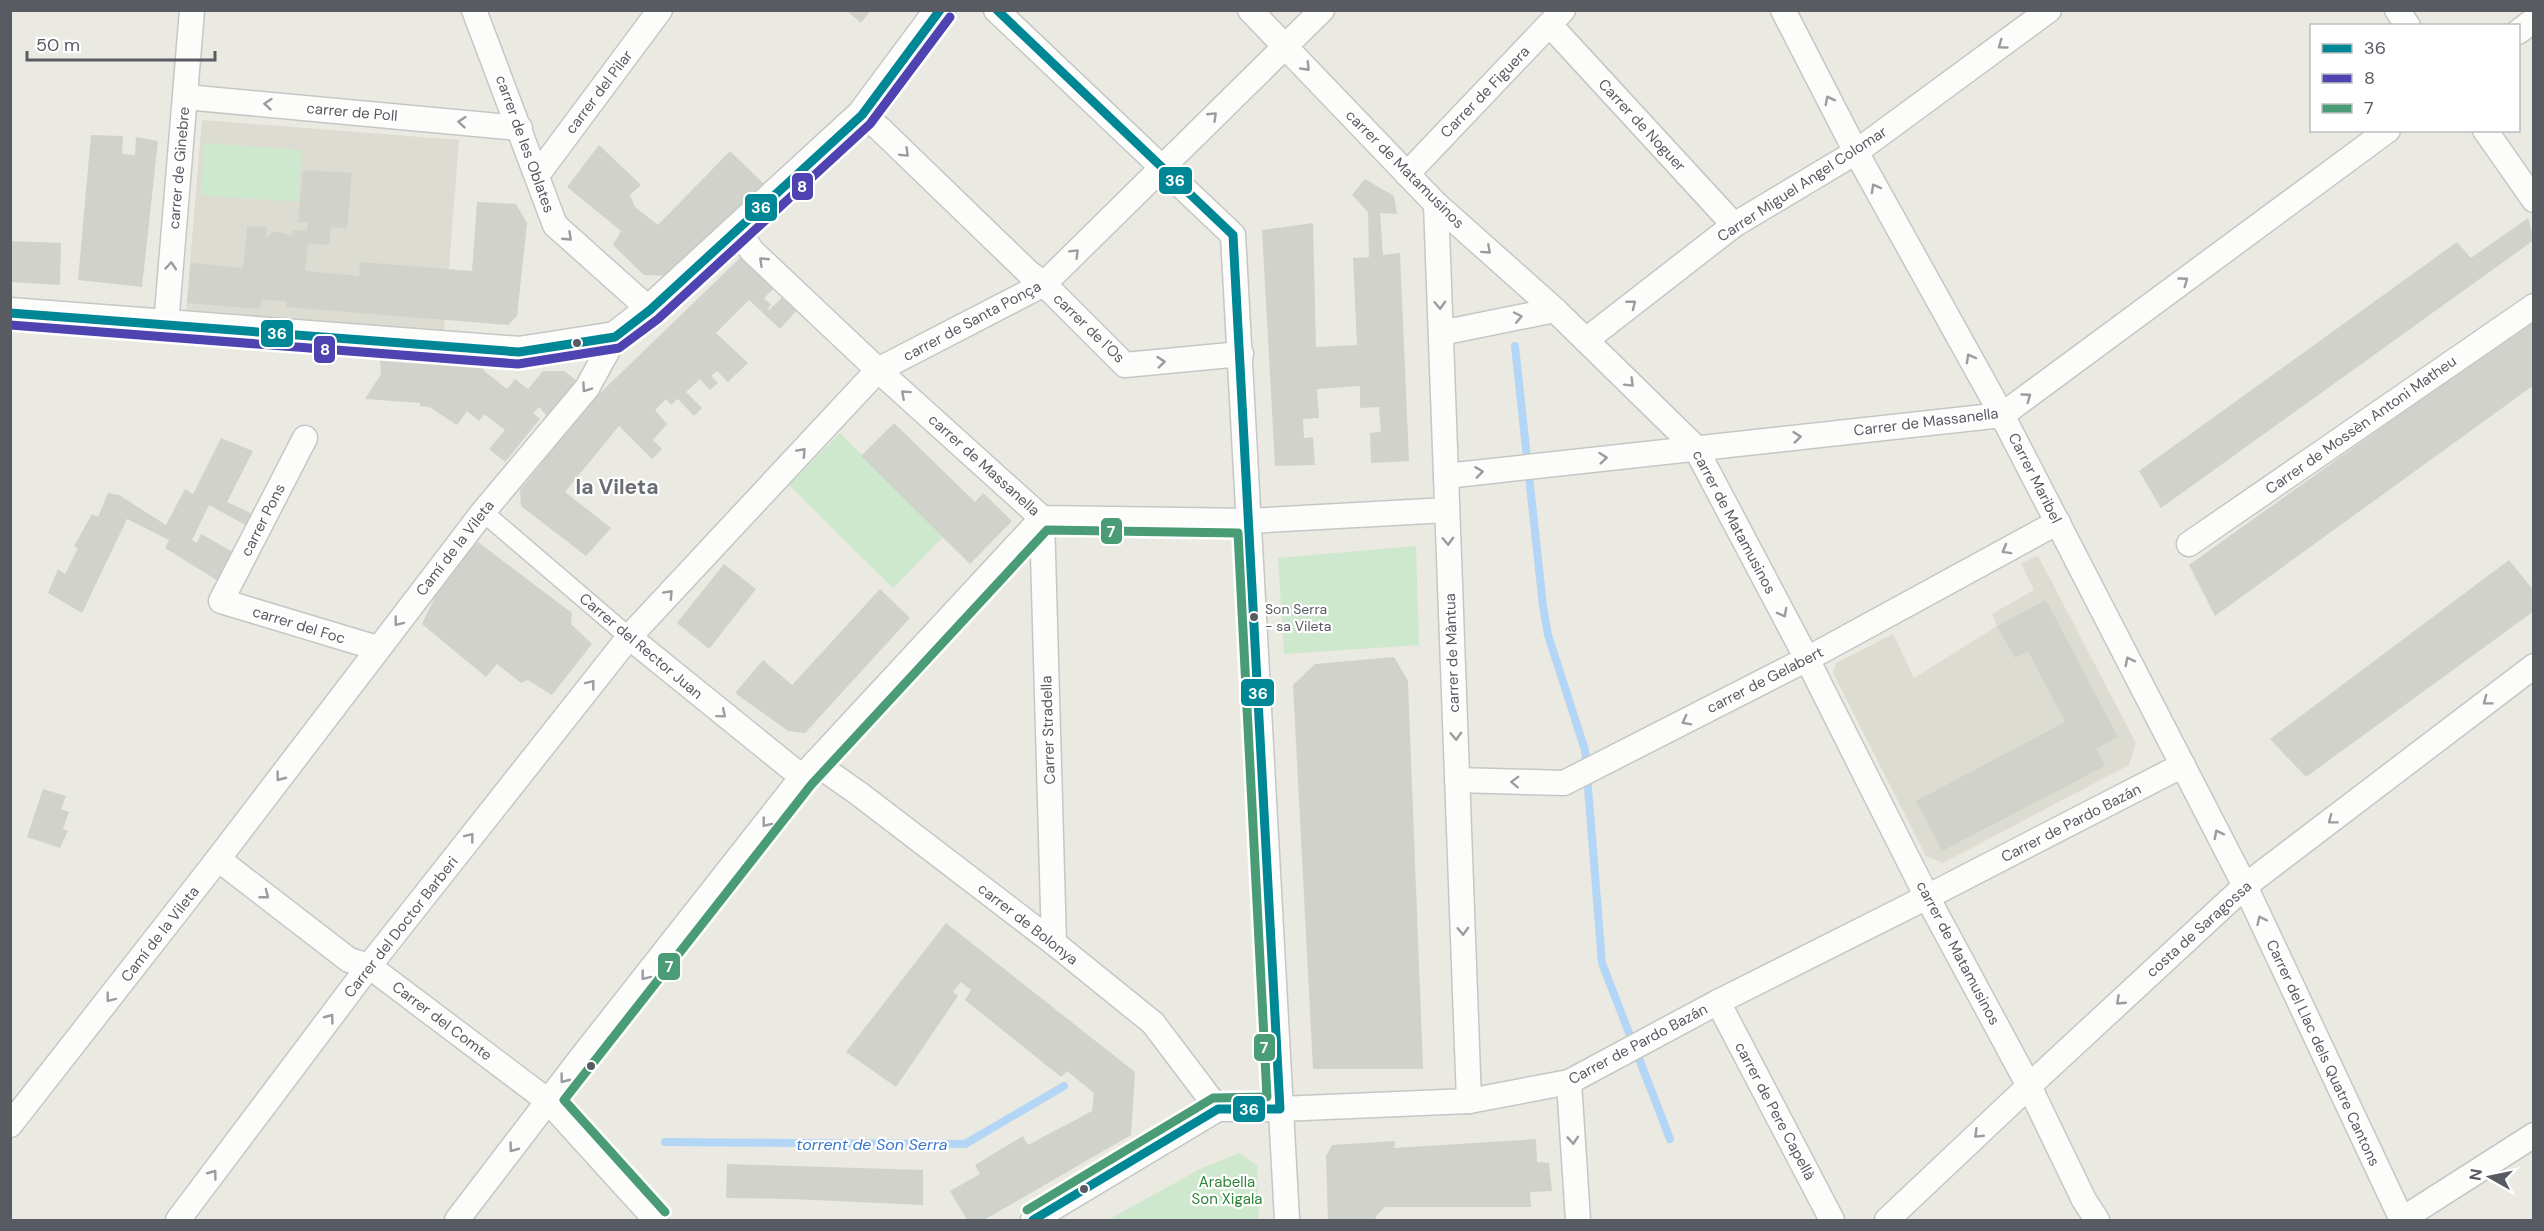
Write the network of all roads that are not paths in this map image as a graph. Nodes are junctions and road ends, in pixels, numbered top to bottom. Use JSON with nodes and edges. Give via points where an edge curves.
{"nodes":[{"id":1,"x":192,"y":10,"type":"edge"},
{"id":2,"x":474,"y":10,"type":"edge"},
{"id":3,"x":660,"y":10,"type":"edge"},
{"id":4,"x":940,"y":10,"type":"edge"},
{"id":5,"x":996,"y":10,"type":"edge"},
{"id":6,"x":1250,"y":10,"type":"edge"},
{"id":7,"x":1322,"y":10,"type":"edge"},
{"id":8,"x":1783,"y":10,"type":"edge"},
{"id":9,"x":2049,"y":10,"type":"edge"},
{"id":10,"x":2397,"y":10,"type":"edge"},
{"id":11,"x":1556,"y":18,"type":"edge"},
{"id":12,"x":2534,"y":20,"type":"edge"},
{"id":13,"x":2407,"y":24,"type":"edge"},
{"id":14,"x":2520,"y":30,"type":"edge"},
{"id":15,"x":1286,"y":46,"type":"junction"},
{"id":16,"x":185,"y":97,"type":"junction"},
{"id":17,"x":862,"y":115,"type":"junction"},
{"id":18,"x":520,"y":128,"type":"junction"},
{"id":19,"x":2385,"y":132,"type":"edge"},
{"id":20,"x":2487,"y":132,"type":"edge"},
{"id":21,"x":1856,"y":152,"type":"junction"},
{"id":22,"x":1160,"y":168,"type":"junction"},
{"id":23,"x":2526,"y":170,"type":"edge"},
{"id":24,"x":538,"y":174,"type":"junction"},
{"id":25,"x":1407,"y":174,"type":"junction"},
{"id":26,"x":2534,"y":200,"type":"edge"},
{"id":27,"x":1436,"y":204,"type":"junction"},
{"id":28,"x":1734,"y":225,"type":"junction"},
{"id":29,"x":738,"y":231,"type":"junction"},
{"id":30,"x":1044,"y":284,"type":"junction"},
{"id":31,"x":2534,"y":306,"type":"edge"},
{"id":32,"x":650,"y":310,"type":"junction"},
{"id":33,"x":1554,"y":310,"type":"junction"},
{"id":34,"x":10,"y":313,"type":"edge"},
{"id":35,"x":166,"y":325,"type":"junction"},
{"id":36,"x":1441,"y":333,"type":"junction"},
{"id":37,"x":615,"y":338,"type":"junction"},
{"id":38,"x":1586,"y":340,"type":"junction"},
{"id":39,"x":1240,"y":354,"type":"junction"},
{"id":40,"x":878,"y":370,"type":"junction"},
{"id":41,"x":2002,"y":415,"type":"junction"},
{"id":42,"x":305,"y":438,"type":"dead end"},
{"id":43,"x":1695,"y":447,"type":"junction"},
{"id":44,"x":1446,"y":476,"type":"junction"},
{"id":45,"x":1447,"y":510,"type":"junction"},
{"id":46,"x":483,"y":512,"type":"junction"},
{"id":47,"x":1042,"y":518,"type":"junction"},
{"id":48,"x":1249,"y":521,"type":"junction"},
{"id":49,"x":2058,"y":522,"type":"junction"},
{"id":50,"x":2189,"y":544,"type":"dead end"},
{"id":51,"x":221,"y":602,"type":"joint"},
{"id":52,"x":629,"y":637,"type":"junction"},
{"id":53,"x":377,"y":648,"type":"junction"},
{"id":54,"x":1807,"y":659,"type":"junction"},
{"id":55,"x":2534,"y":666,"type":"edge"},
{"id":56,"x":2183,"y":765,"type":"junction"},
{"id":57,"x":808,"y":770,"type":"junction"},
{"id":58,"x":1457,"y":780,"type":"junction"},
{"id":59,"x":218,"y":860,"type":"junction"},
{"id":60,"x":2245,"y":886,"type":"junction"},
{"id":61,"x":1927,"y":897,"type":"junction"},
{"id":62,"x":1054,"y":943,"type":"junction"},
{"id":63,"x":369,"y":966,"type":"junction"},
{"id":64,"x":1718,"y":1002,"type":"junction"},
{"id":65,"x":1569,"y":1082,"type":"junction"},
{"id":66,"x":2029,"y":1086,"type":"junction"},
{"id":67,"x":548,"y":1101,"type":"junction"},
{"id":68,"x":1469,"y":1101,"type":"junction"},
{"id":69,"x":1218,"y":1109,"type":"junction"},
{"id":70,"x":1280,"y":1109,"type":"junction"},
{"id":71,"x":10,"y":1125,"type":"edge"},
{"id":72,"x":2534,"y":1135,"type":"edge"},
{"id":73,"x":2401,"y":1220,"type":"edge"},
{"id":74,"x":178,"y":1221,"type":"edge"},
{"id":75,"x":457,"y":1221,"type":"edge"},
{"id":76,"x":656,"y":1221,"type":"edge"},
{"id":77,"x":1033,"y":1221,"type":"edge"},
{"id":78,"x":1287,"y":1221,"type":"edge"},
{"id":79,"x":1578,"y":1221,"type":"edge"},
{"id":80,"x":1832,"y":1221,"type":"edge"},
{"id":81,"x":1887,"y":1221,"type":"edge"},
{"id":82,"x":2097,"y":1221,"type":"edge"}],
"edges":[{"from":1,"to":16,"type":"street","name":"carrer de Ginebre"},
{"from":2,"to":18,"type":"street","name":"carrer de les Oblates"},
{"from":3,"to":24,"type":"street","name":"carrer del Pilar"},
{"from":4,"to":17,"type":"street","name":"Camí de la Vileta"},
{"from":5,"to":22,"type":"street"},
{"from":6,"to":15,"type":"street","name":"carrer de Matamusinos"},
{"from":7,"to":15,"type":"street","name":"carrer de Santa Ponça"},
{"from":21,"to":8,"type":"street","name":"Carrer Maribel","one_way":true},
{"from":9,"to":21,"type":"street","name":"Carrer Miguel Angel Colomar","one_way":true},
{"from":10,"to":13,"type":"street"},
{"from":11,"to":25,"type":"street","name":"Carrer de Figuera"},
{"from":11,"to":28,"type":"street","name":"Carrer de Noguer"},
{"from":12,"to":14,"type":"street"},
{"from":22,"to":15,"type":"street","name":"carrer de Santa Ponça","one_way":true},
{"from":15,"to":25,"type":"street","name":"carrer de Matamusinos","one_way":true},
{"from":18,"to":16,"type":"street","name":"carrer de Poll","one_way":true},
{"from":35,"to":16,"type":"street","name":"carrer de Ginebre","one_way":true},
{"from":17,"to":29,"type":"street","name":"Camí de la Vileta"},
{"from":17,"to":30,"type":"street","name":"carrer de l'Os","one_way":true},
{"from":18,"to":24,"type":"street","name":"carrer de les Oblates"},
{"from":41,"to":19,"type":"street","name":"Carrer de Massanella","one_way":true},
{"from":20,"to":23,"type":"street"},
{"from":21,"to":28,"type":"street","name":"Carrer Miguel Angel Colomar"},
{"from":41,"to":21,"type":"street","name":"Carrer Maribel","one_way":true},
{"from":30,"to":22,"type":"street","name":"carrer de Santa Ponça","one_way":true},
{"from":22,"to":39,"type":"street","via":[[1233,235]]},
{"from":23,"to":26,"type":"street"},
{"from":24,"to":32,"type":"street","name":"carrer de les Oblates","one_way":true,"via":[[555,225]]},
{"from":25,"to":27,"type":"street","name":"carrer de Matamusinos"},
{"from":27,"to":33,"type":"street","name":"carrer de Matamusinos","one_way":true},
{"from":27,"to":36,"type":"street","name":"carrer de Màntua","one_way":true},
{"from":38,"to":28,"type":"street","name":"Carrer Miguel Angel Colomar","one_way":true},
{"from":29,"to":32,"type":"street","name":"Camí de la Vileta"},
{"from":40,"to":29,"type":"street","name":"carrer de Massanella","one_way":true,"via":[[752,250]]},
{"from":30,"to":39,"type":"street","name":"carrer de l'Os","one_way":true,"via":[[1125,365]]},
{"from":30,"to":40,"type":"street","name":"carrer de Santa Ponça"},
{"from":31,"to":50,"type":"street","name":"Carrer de Mossèn Antoni Matheu"},
{"from":32,"to":37,"type":"street","name":"Camí de la Vileta"},
{"from":36,"to":33,"type":"street","one_way":true},
{"from":33,"to":38,"type":"street","name":"carrer de Matamusinos"},
{"from":34,"to":35,"type":"street"},
{"from":35,"to":37,"type":"street","via":[[519,352]]},
{"from":36,"to":44,"type":"street","name":"carrer de Màntua"},
{"from":37,"to":46,"type":"street","name":"Camí de la Vileta","one_way":true,"via":[[587,387]]},
{"from":38,"to":43,"type":"street","name":"carrer de Matamusinos","one_way":true},
{"from":39,"to":48,"type":"street"},
{"from":47,"to":40,"type":"street","name":"carrer de Massanella","one_way":true},
{"from":52,"to":40,"type":"street","name":"carrer de Santa Ponça","one_way":true},
{"from":43,"to":41,"type":"street","name":"Carrer de Massanella","one_way":true},
{"from":41,"to":49,"type":"street","name":"Carrer Maribel"},
{"from":42,"to":51,"type":"street","name":"carrer Pons"},
{"from":44,"to":43,"type":"street","name":"Carrer de Massanella","one_way":true},
{"from":43,"to":54,"type":"street","name":"carrer de Matamusinos","one_way":true},
{"from":44,"to":45,"type":"street","name":"carrer de Màntua"},
{"from":45,"to":48,"type":"street","name":"carrer de Massanella"},
{"from":45,"to":58,"type":"street","name":"carrer de Màntua","one_way":true},
{"from":46,"to":52,"type":"street","name":"Carrer del Rector Juan"},
{"from":46,"to":53,"type":"street","name":"Camí de la Vileta","one_way":true},
{"from":47,"to":48,"type":"street","name":"carrer de Massanella"},
{"from":47,"to":57,"type":"street"},
{"from":47,"to":62,"type":"street","name":"Carrer Stradella"},
{"from":48,"to":70,"type":"street"},
{"from":49,"to":54,"type":"street","name":"carrer de Gelabert","one_way":true},
{"from":56,"to":49,"type":"street","name":"Carrer Maribel","one_way":true},
{"from":51,"to":53,"type":"street","name":"carrer del Foc"},
{"from":52,"to":57,"type":"street","name":"Carrer del Rector Juan","one_way":true},
{"from":63,"to":52,"type":"street","name":"Carrer del Doctor Barberi","one_way":true},
{"from":53,"to":59,"type":"street","name":"Camí de la Vileta","one_way":true},
{"from":54,"to":58,"type":"street","name":"carrer de Gelabert","one_way":true,"via":[[1564,783]]},
{"from":54,"to":61,"type":"street","name":"carrer de Matamusinos"},
{"from":55,"to":60,"type":"street","name":"costa de Saragossa","one_way":true},
{"from":60,"to":56,"type":"street","name":"Carrer Maribel","one_way":true},
{"from":56,"to":61,"type":"street","name":"Carrer de Pardo Bazán"},
{"from":57,"to":62,"type":"street","name":"carrer de Bolonya","via":[[858,793]]},
{"from":57,"to":67,"type":"street","one_way":true},
{"from":58,"to":68,"type":"street","name":"carrer de Màntua","one_way":true},
{"from":59,"to":63,"type":"street","name":"Carrer del Comte","one_way":true,"via":[[349,960]]},
{"from":59,"to":71,"type":"street","name":"Camí de la Vileta","one_way":true},
{"from":60,"to":66,"type":"street","name":"costa de Saragossa","one_way":true},
{"from":73,"to":60,"type":"street","name":"Carrer del Llac dels Quatre Cantons","one_way":true},
{"from":61,"to":64,"type":"street","name":"Carrer de Pardo Bazán"},
{"from":61,"to":66,"type":"street","name":"carrer de Matamusinos"},
{"from":62,"to":69,"type":"street","name":"carrer de Bolonya","via":[[1153,1023]]},
{"from":63,"to":67,"type":"street","name":"Carrer del Comte"},
{"from":74,"to":63,"type":"street","name":"Carrer del Doctor Barberi","one_way":true},
{"from":64,"to":65,"type":"street","name":"Carrer de Pardo Bazán"},
{"from":64,"to":80,"type":"street","name":"carrer de Pere Capellà"},
{"from":65,"to":68,"type":"street","name":"Carrer de Pardo Bazán"},
{"from":65,"to":79,"type":"street","one_way":true},
{"from":66,"to":81,"type":"street","name":"costa de Saragossa","one_way":true},
{"from":66,"to":82,"type":"street","name":"carrer de Matamusinos"},
{"from":67,"to":75,"type":"street","one_way":true},
{"from":67,"to":76,"type":"street","name":"Carrer del Comte"},
{"from":68,"to":70,"type":"street","name":"Carrer de Pardo Bazán"},
{"from":69,"to":70,"type":"street","name":"Carrer de Pardo Bazán"},
{"from":69,"to":77,"type":"street"},
{"from":70,"to":78,"type":"street"},
{"from":72,"to":73,"type":"street"}]}
